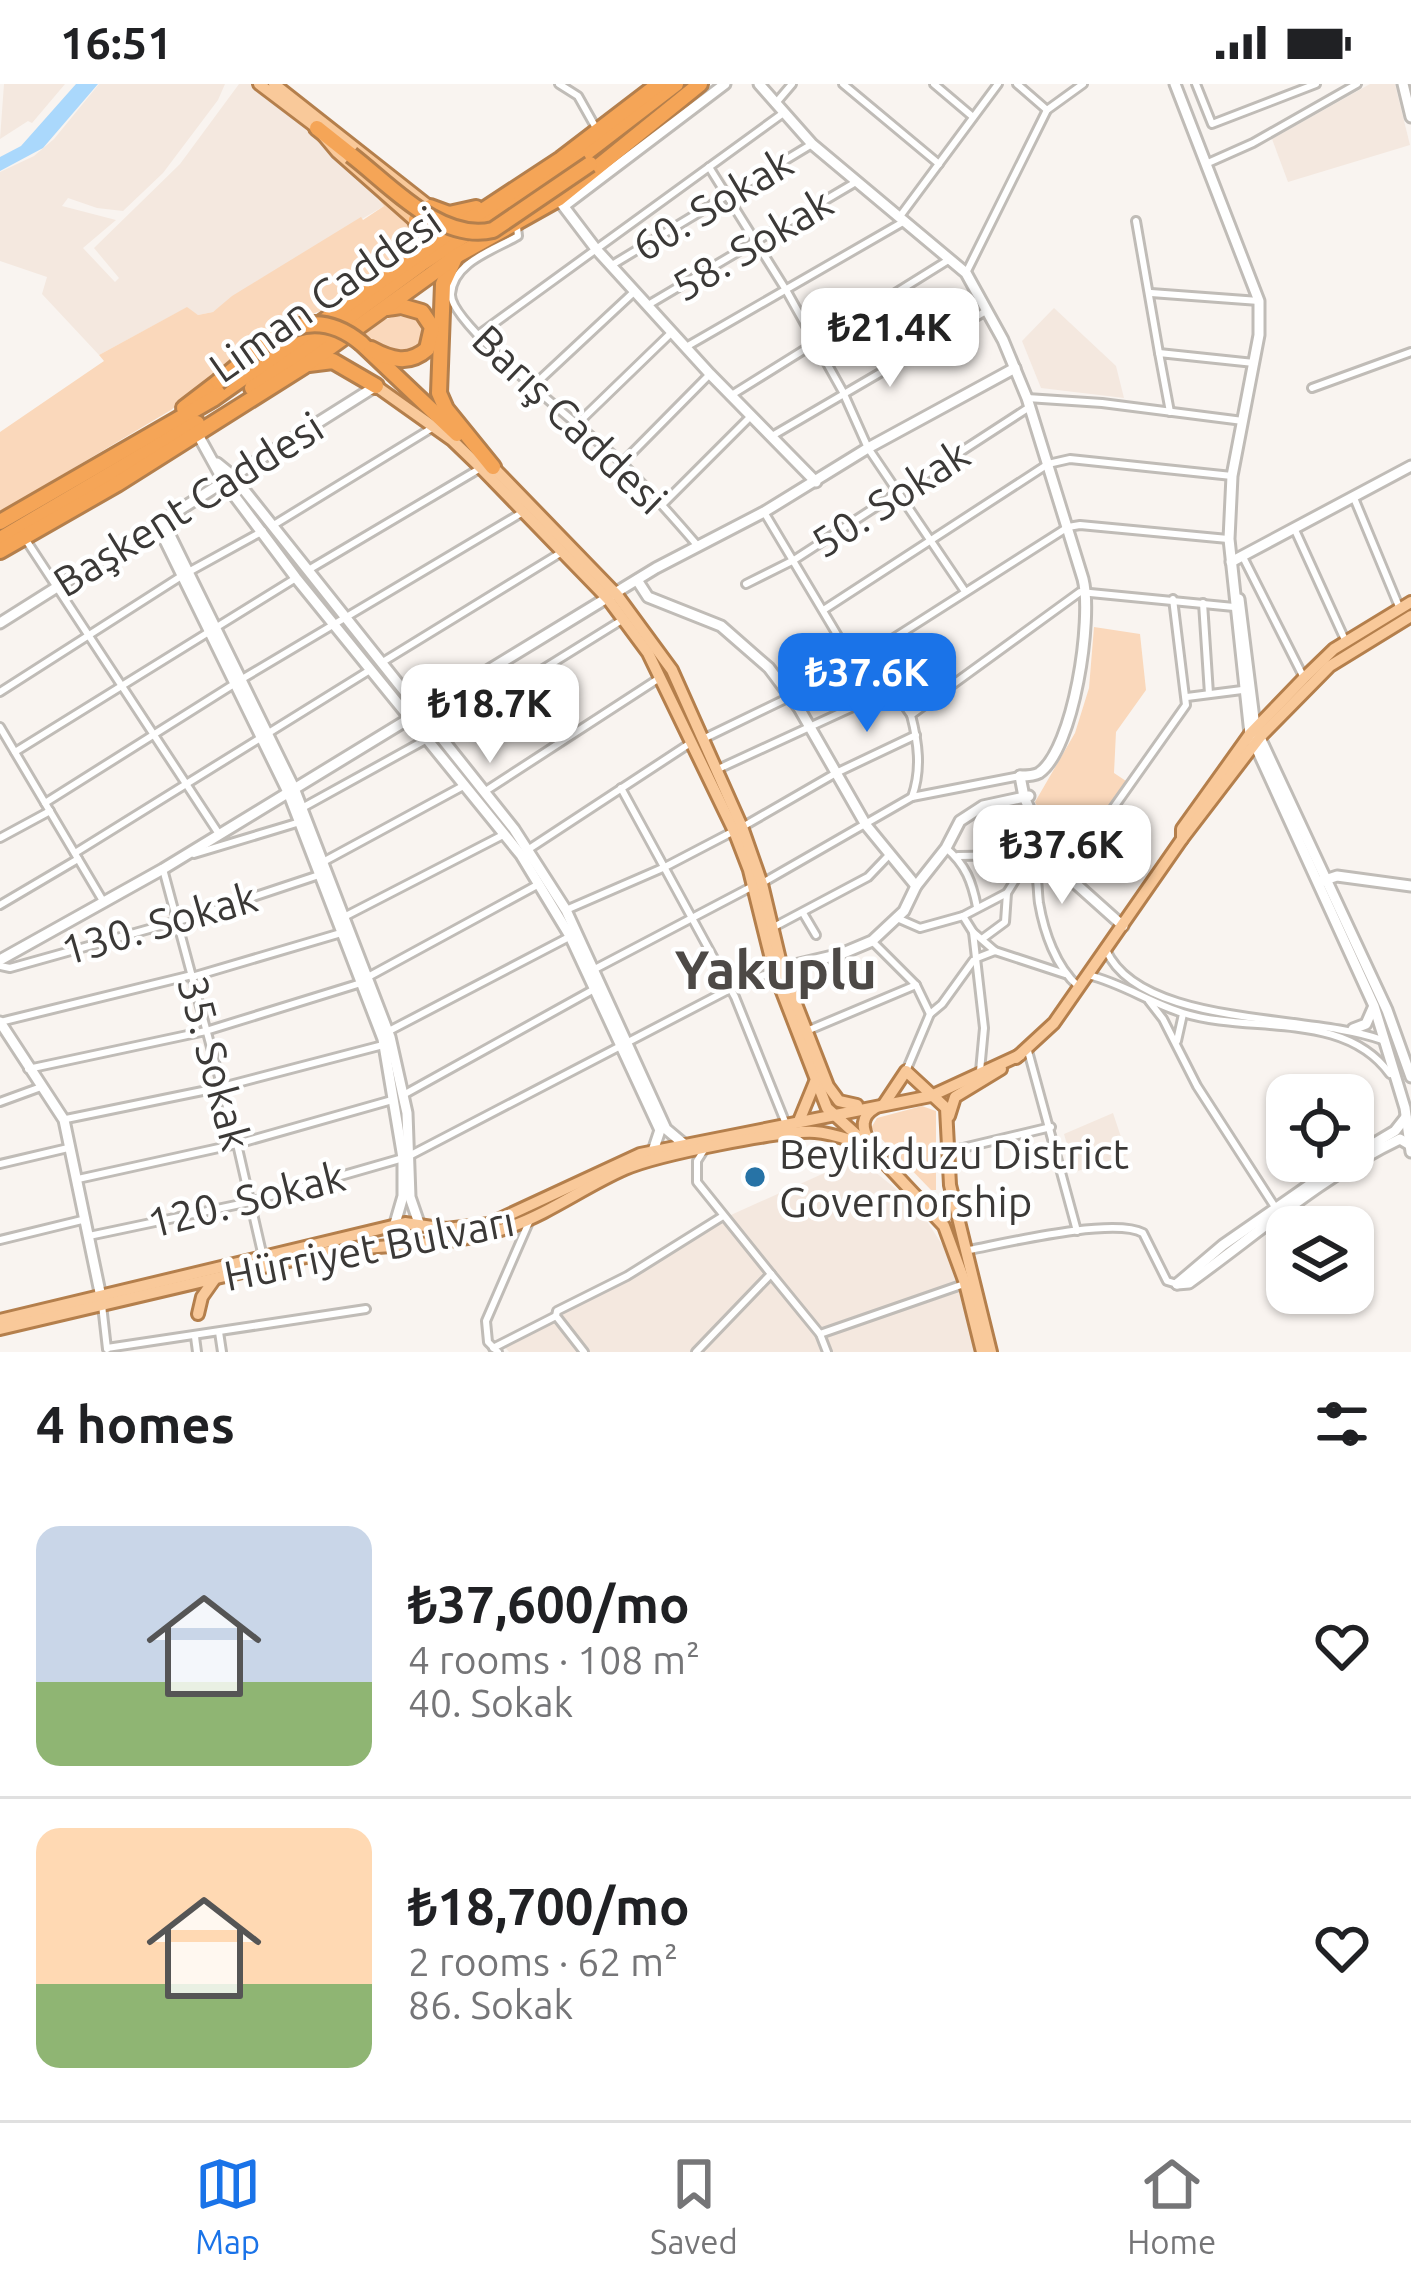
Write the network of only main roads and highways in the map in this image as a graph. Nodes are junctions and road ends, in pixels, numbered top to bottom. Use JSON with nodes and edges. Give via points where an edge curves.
{"nodes":[{"id":1,"x":259,"y":84,"type":"edge"},
{"id":2,"x":274,"y":84,"type":"edge"},
{"id":3,"x":659,"y":84,"type":"edge"},
{"id":4,"x":676,"y":84,"type":"edge"},
{"id":5,"x":696,"y":84,"type":"edge"},
{"id":6,"x":317,"y":128,"type":"junction"},
{"id":7,"x":508,"y":195,"type":"junction"},
{"id":8,"x":430,"y":207,"type":"junction"},
{"id":9,"x":416,"y":220,"type":"junction"},
{"id":10,"x":458,"y":255,"type":"junction"},
{"id":11,"x":354,"y":302,"type":"junction"},
{"id":12,"x":371,"y":316,"type":"junction"},
{"id":13,"x":361,"y":343,"type":"junction"},
{"id":14,"x":304,"y":366,"type":"junction"},
{"id":15,"x":376,"y":386,"type":"joint"},
{"id":16,"x":111,"y":459,"type":"junction"},
{"id":17,"x":487,"y":468,"type":"junction"},
{"id":18,"x":2,"y":520,"type":"edge"},
{"id":19,"x":0,"y":539,"type":"edge"},
{"id":20,"x":0,"y":551,"type":"edge"},
{"id":21,"x":612,"y":597,"type":"junction"},
{"id":22,"x":1407,"y":609,"type":"edge"},
{"id":23,"x":1254,"y":736,"type":"junction"},
{"id":24,"x":697,"y":740,"type":"junction"},
{"id":25,"x":738,"y":829,"type":"junction"},
{"id":26,"x":757,"y":885,"type":"junction"},
{"id":27,"x":778,"y":969,"type":"junction"},
{"id":28,"x":1024,"y":1053,"type":"junction"},
{"id":29,"x":980,"y":1071,"type":"junction"},
{"id":30,"x":816,"y":1078,"type":"junction"},
{"id":31,"x":972,"y":1086,"type":"junction"},
{"id":32,"x":931,"y":1096,"type":"junction"},
{"id":33,"x":881,"y":1105,"type":"junction"},
{"id":34,"x":832,"y":1114,"type":"junction"},
{"id":35,"x":949,"y":1117,"type":"junction"},
{"id":36,"x":792,"y":1123,"type":"junction"},
{"id":37,"x":871,"y":1148,"type":"junction"},
{"id":38,"x":950,"y":1185,"type":"junction"},
{"id":39,"x":918,"y":1196,"type":"junction"},
{"id":40,"x":421,"y":1226,"type":"junction"},
{"id":41,"x":392,"y":1228,"type":"junction"},
{"id":42,"x":410,"y":1245,"type":"junction"},
{"id":43,"x":218,"y":1276,"type":"junction"},
{"id":44,"x":969,"y":1282,"type":"junction"},
{"id":45,"x":169,"y":1289,"type":"junction"},
{"id":46,"x":101,"y":1301,"type":"junction"},
{"id":47,"x":0,"y":1325,"type":"edge"},
{"id":48,"x":987,"y":1352,"type":"edge"}],
"edges":[{"from":1,"to":6,"type":"main road"},
{"from":2,"to":8,"type":"main road"},
{"from":3,"to":7,"type":"highway","name":"Liman Caddesi"},
{"from":4,"to":19,"type":"highway","name":"Liman Caddesi","via":[[295,359]]},
{"from":5,"to":6,"type":"highway","bridge":true,"via":[[590,164],[477,234],[434,218]]},
{"from":5,"to":10,"type":"highway","via":[[561,202]]},
{"from":6,"to":9,"type":"main road"},
{"from":7,"to":8,"type":"highway","via":[[460,214]]},
{"from":7,"to":11,"type":"highway","name":"Liman Caddesi"},
{"from":8,"to":9,"type":"main road","via":[[440,221],[435,229]]},
{"from":9,"to":11,"type":"highway","via":[[419,244]]},
{"from":10,"to":12,"type":"highway"},
{"from":10,"to":17,"type":"highway","via":[[443,284],[439,393]]},
{"from":11,"to":16,"type":"highway","name":"Liman Caddesi"},
{"from":12,"to":13,"type":"highway","via":[[401,305],[422,312],[432,327],[428,349],[401,360]]},
{"from":12,"to":14,"type":"highway"},
{"from":13,"to":16,"type":"highway","bridge":true,"via":[[333,325],[296,326]]},
{"from":13,"to":17,"type":"highway"},
{"from":14,"to":15,"type":"highway","via":[[333,361]]},
{"from":14,"to":20,"type":"highway"},
{"from":15,"to":17,"type":"main road"},
{"from":16,"to":18,"type":"highway","name":"Liman Caddesi"},
{"from":17,"to":21,"type":"main road"},
{"from":17,"to":21,"type":"main road"},
{"from":21,"to":24,"type":"main road"},
{"from":21,"to":24,"type":"main road","via":[[658,646]]},
{"from":22,"to":23,"type":"main road","name":"Hürriyet Bulvarı"},
{"from":22,"to":23,"type":"main road","name":"Hürriyet Bulvarı","via":[[1346,642]]},
{"from":23,"to":28,"type":"main road","name":"Hürriyet Bulvarı"},
{"from":24,"to":25,"type":"main road"},
{"from":24,"to":25,"type":"main road"},
{"from":25,"to":26,"type":"main road"},
{"from":26,"to":27,"type":"main road"},
{"from":26,"to":27,"type":"main road"},
{"from":27,"to":30,"type":"main road"},
{"from":27,"to":33,"type":"main road","via":[[834,1096]]},
{"from":28,"to":29,"type":"main road","name":"Hürriyet Bulvarı"},
{"from":28,"to":31,"type":"main road","name":"Hürriyet Bulvarı"},
{"from":29,"to":31,"type":"main road"},
{"from":29,"to":32,"type":"main road","name":"Hürriyet Bulvarı"},
{"from":30,"to":34,"type":"main road"},
{"from":30,"to":36,"type":"main road"},
{"from":31,"to":35,"type":"main road","name":"Hürriyet Bulvarı","via":[[956,1097]]},
{"from":32,"to":33,"type":"main road","name":"Hürriyet Bulvarı"},
{"from":32,"to":33,"type":"main road","via":[[906,1071]]},
{"from":32,"to":35,"type":"main road"},
{"from":33,"to":34,"type":"main road","name":"Hürriyet Bulvarı"},
{"from":33,"to":37,"type":"main road","via":[[862,1126]]},
{"from":34,"to":36,"type":"main road","name":"Hürriyet Bulvarı"},
{"from":34,"to":37,"type":"main road"},
{"from":35,"to":38,"type":"main road"},
{"from":36,"to":40,"type":"main road","name":"Hürriyet Bulvarı","via":[[620,1161],[489,1224]]},
{"from":37,"to":39,"type":"main road"},
{"from":37,"to":42,"type":"main road","name":"Hürriyet Bulvarı","via":[[815,1132],[704,1150],[634,1165],[489,1232]]},
{"from":38,"to":39,"type":"main road","via":[[939,1197]]},
{"from":38,"to":44,"type":"main road"},
{"from":39,"to":44,"type":"main road","via":[[944,1226]]},
{"from":40,"to":41,"type":"main road","name":"Hürriyet Bulvarı"},
{"from":40,"to":42,"type":"main road","via":[[426,1234]]},
{"from":41,"to":42,"type":"main road","via":[[395,1240]]},
{"from":41,"to":46,"type":"main road","name":"Hürriyet Bulvarı"},
{"from":42,"to":43,"type":"main road","name":"Hürriyet Bulvarı","via":[[327,1252]]},
{"from":43,"to":45,"type":"main road","name":"Hürriyet Bulvarı"},
{"from":43,"to":45,"type":"main road","via":[[198,1314]]},
{"from":44,"to":48,"type":"main road"},
{"from":45,"to":46,"type":"main road","name":"Hürriyet Bulvarı"},
{"from":46,"to":47,"type":"main road","name":"Hürriyet Bulvarı"}]}
